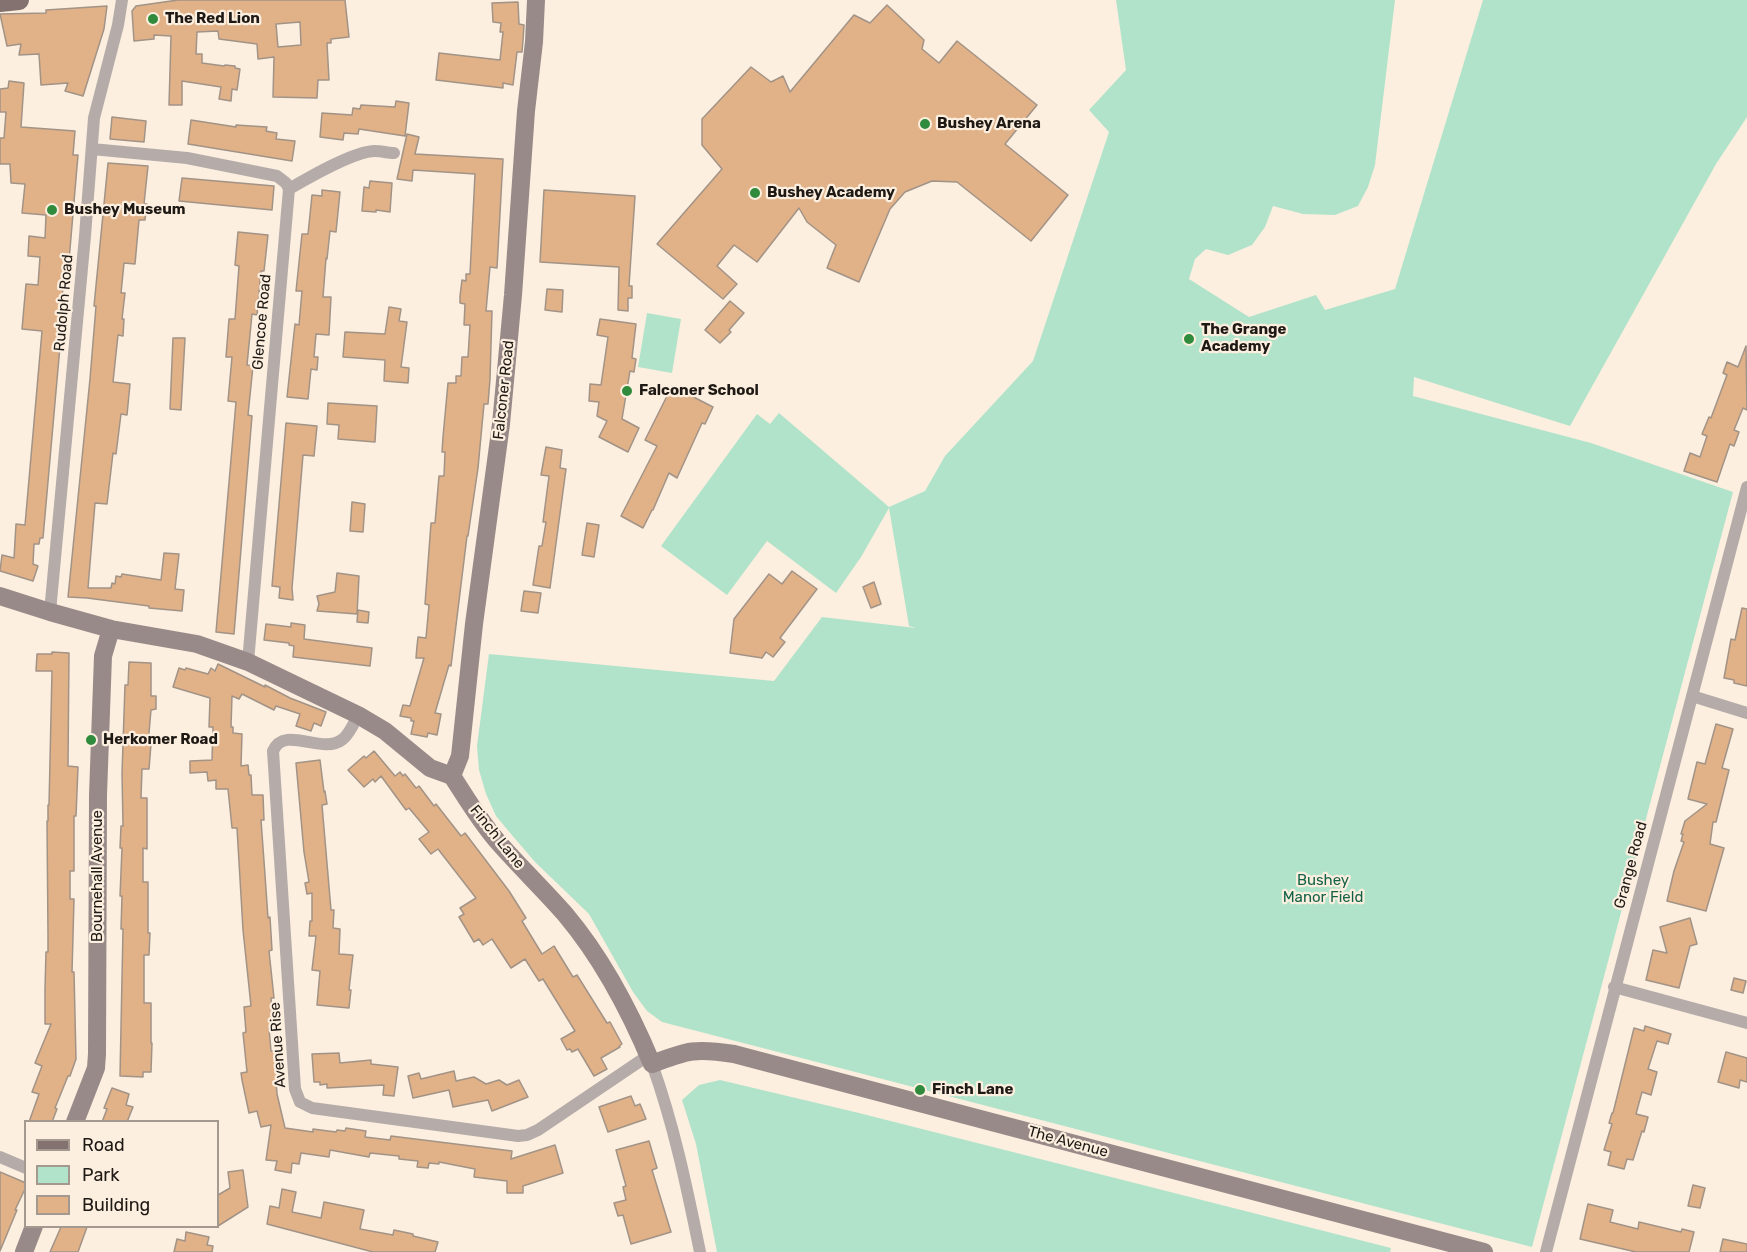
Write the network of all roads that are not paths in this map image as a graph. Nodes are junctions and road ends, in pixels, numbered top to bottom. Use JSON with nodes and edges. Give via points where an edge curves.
{"nodes":[{"id":1,"x":19,"y":0,"type":"edge"},
{"id":2,"x":122,"y":0,"type":"edge"},
{"id":3,"x":536,"y":0,"type":"edge"},
{"id":4,"x":0,"y":2,"type":"edge"},
{"id":5,"x":92,"y":148,"type":"junction"},
{"id":6,"x":394,"y":153,"type":"dead end"},
{"id":7,"x":289,"y":189,"type":"junction"},
{"id":8,"x":1747,"y":487,"type":"edge"},
{"id":9,"x":0,"y":596,"type":"edge"},
{"id":10,"x":50,"y":612,"type":"junction"},
{"id":11,"x":111,"y":629,"type":"junction"},
{"id":12,"x":248,"y":662,"type":"junction"},
{"id":13,"x":1692,"y":696,"type":"junction"},
{"id":14,"x":1747,"y":713,"type":"edge"},
{"id":15,"x":358,"y":715,"type":"junction"},
{"id":16,"x":452,"y":776,"type":"junction"},
{"id":17,"x":1614,"y":987,"type":"junction"},
{"id":18,"x":1747,"y":1023,"type":"edge"},
{"id":19,"x":651,"y":1059,"type":"junction"},
{"id":20,"x":76,"y":1120,"type":"edge"},
{"id":21,"x":0,"y":1157,"type":"edge"},
{"id":22,"x":24,"y":1167,"type":"edge"},
{"id":23,"x":34,"y":1228,"type":"edge"},
{"id":24,"x":1448,"y":1247,"type":"edge"},
{"id":25,"x":24,"y":1252,"type":"edge"},
{"id":26,"x":700,"y":1252,"type":"edge"},
{"id":27,"x":1484,"y":1252,"type":"edge"},
{"id":28,"x":1546,"y":1252,"type":"edge"}],
"edges":[{"from":1,"to":4,"type":"main road"},
{"from":2,"to":5,"type":"street","name":"Rudolph Road","via":[[94,118]]},
{"from":3,"to":16,"type":"street","name":"Falconer Road","via":[[501,424],[460,756]]},
{"from":5,"to":7,"type":"street","via":[[187,158],[277,176]]},
{"from":5,"to":10,"type":"street","name":"Rudolph Road"},
{"from":6,"to":7,"type":"street","via":[[361,153]]},
{"from":7,"to":12,"type":"street","name":"Glencoe Road"},
{"from":8,"to":13,"type":"street","name":"Grange Road"},
{"from":9,"to":10,"type":"street"},
{"from":10,"to":11,"type":"street"},
{"from":11,"to":12,"type":"street","via":[[197,644]]},
{"from":11,"to":20,"type":"street","name":"Bournehall Avenue","via":[[103,656],[98,795],[96,1061]]},
{"from":12,"to":15,"type":"street"},
{"from":13,"to":14,"type":"street"},
{"from":13,"to":17,"type":"street","name":"Grange Road"},
{"from":15,"to":16,"type":"street","via":[[385,731],[429,768]]},
{"from":15,"to":19,"type":"street","name":"Avenue Rise","via":[[348,733],[336,743],[285,740],[273,751],[295,1089],[300,1102],[312,1108],[507,1136],[527,1135]]},
{"from":16,"to":19,"type":"street","name":"Finch Lane","via":[[498,842],[581,935],[624,1004]]},
{"from":17,"to":18,"type":"street"},
{"from":17,"to":28,"type":"street","name":"Grange Road"},
{"from":19,"to":24,"type":"street","name":"The Avenue","via":[[700,1050],[734,1054]]},
{"from":19,"to":26,"type":"street","name":"Finch Lane","via":[[678,1146]]},
{"from":21,"to":22,"type":"street"},
{"from":23,"to":25,"type":"street"},
{"from":24,"to":27,"type":"street","name":"The Avenue"}]}
